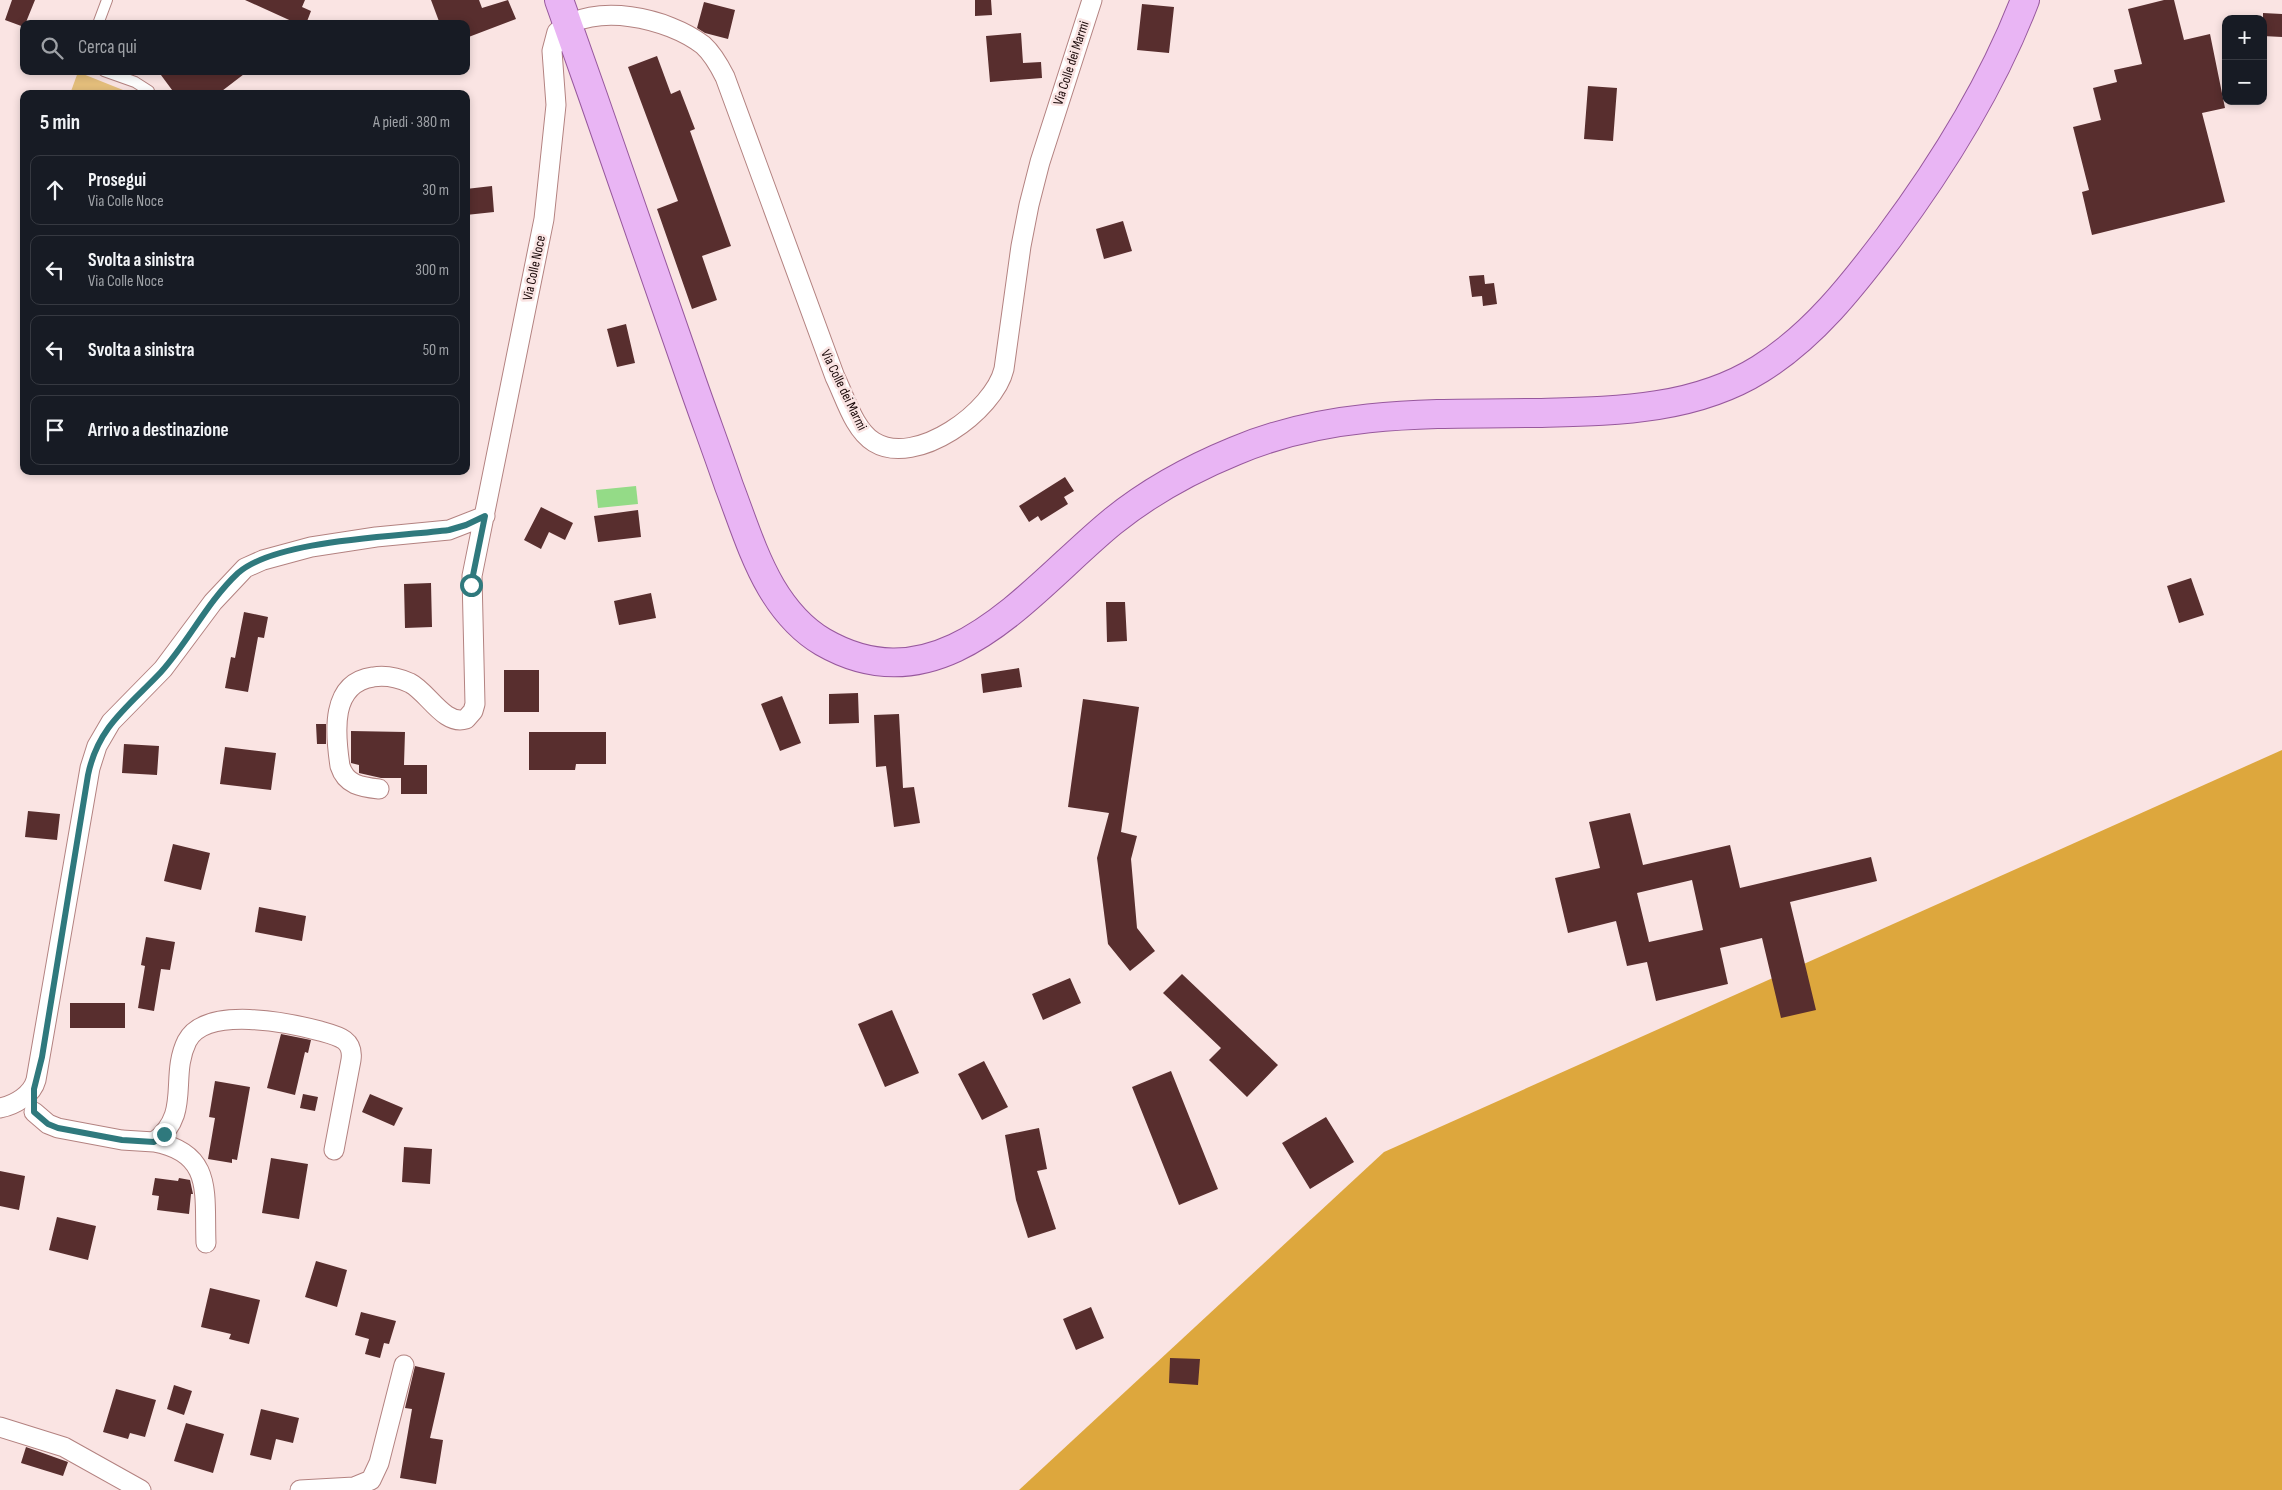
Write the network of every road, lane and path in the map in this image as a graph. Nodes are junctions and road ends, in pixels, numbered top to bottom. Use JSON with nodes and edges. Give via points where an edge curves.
{"nodes":[{"id":1,"x":107,"y":0,"type":"edge"},
{"id":2,"x":1092,"y":0,"type":"edge"},
{"id":3,"x":2025,"y":0,"type":"edge"},
{"id":4,"x":564,"y":12,"type":"edge"},
{"id":5,"x":100,"y":20,"type":"edge"},
{"id":6,"x":115,"y":75,"type":"edge"},
{"id":7,"x":147,"y":90,"type":"edge"},
{"id":8,"x":485,"y":516,"type":"junction"},
{"id":9,"x":379,"y":789,"type":"dead end"},
{"id":10,"x":34,"y":1089,"type":"junction"},
{"id":11,"x":7,"y":1106,"type":"edge"},
{"id":12,"x":34,"y":1112,"type":"junction"},
{"id":13,"x":154,"y":1142,"type":"junction"},
{"id":14,"x":334,"y":1150,"type":"dead end"},
{"id":15,"x":206,"y":1243,"type":"dead end"},
{"id":16,"x":404,"y":1365,"type":"dead end"},
{"id":17,"x":0,"y":1427,"type":"edge"},
{"id":18,"x":140,"y":1490,"type":"edge"},
{"id":19,"x":300,"y":1490,"type":"edge"}],
"edges":[{"from":1,"to":5,"type":"lane"},
{"from":2,"to":4,"type":"street","name":"Via Colle dei Marmi","via":[[1028,205],[1000,382],[988,401],[958,427],[929,441],[902,447],[883,446],[868,438],[835,377],[725,77],[713,56],[682,33],[631,17]]},
{"from":3,"to":4,"type":"main road","via":[[1980,100],[1904,217],[1827,313],[1780,356],[1751,375],[1697,397],[1654,406],[1367,418],[1322,424],[1262,440],[1206,464],[1149,495],[1094,538],[1013,610],[970,642],[934,657],[897,662],[855,656],[817,638],[793,618],[768,581],[752,548],[714,446]]},
{"from":4,"to":8,"type":"street","name":"Via Colle Noce","via":[[552,43],[556,105],[544,219]]},
{"from":6,"to":7,"type":"lane"},
{"from":8,"to":9,"type":"street","name":"Via Colle Noce","via":[[472,576],[477,689],[476,704],[470,715],[460,721],[450,718],[414,686],[385,676],[358,680],[340,700],[337,724],[342,772],[346,779],[358,786]]},
{"from":8,"to":10,"type":"street","via":[[449,530],[320,545],[251,564],[226,586],[163,669],[111,722],[96,746],[90,768]]},
{"from":10,"to":11,"type":"street"},
{"from":10,"to":12,"type":"street"},
{"from":11,"to":12,"type":"street"},
{"from":12,"to":13,"type":"street","via":[[48,1124],[64,1129],[122,1140]]},
{"from":13,"to":14,"type":"street","via":[[172,1124],[183,1055],[191,1036],[210,1025],[257,1019],[290,1023],[336,1035],[351,1046],[352,1060]]},
{"from":13,"to":15,"type":"street","via":[[181,1151],[196,1164],[203,1185]]},
{"from":16,"to":19,"type":"street","via":[[379,1463],[370,1480],[360,1486]]},
{"from":17,"to":18,"type":"street","via":[[64,1447]]}]}
